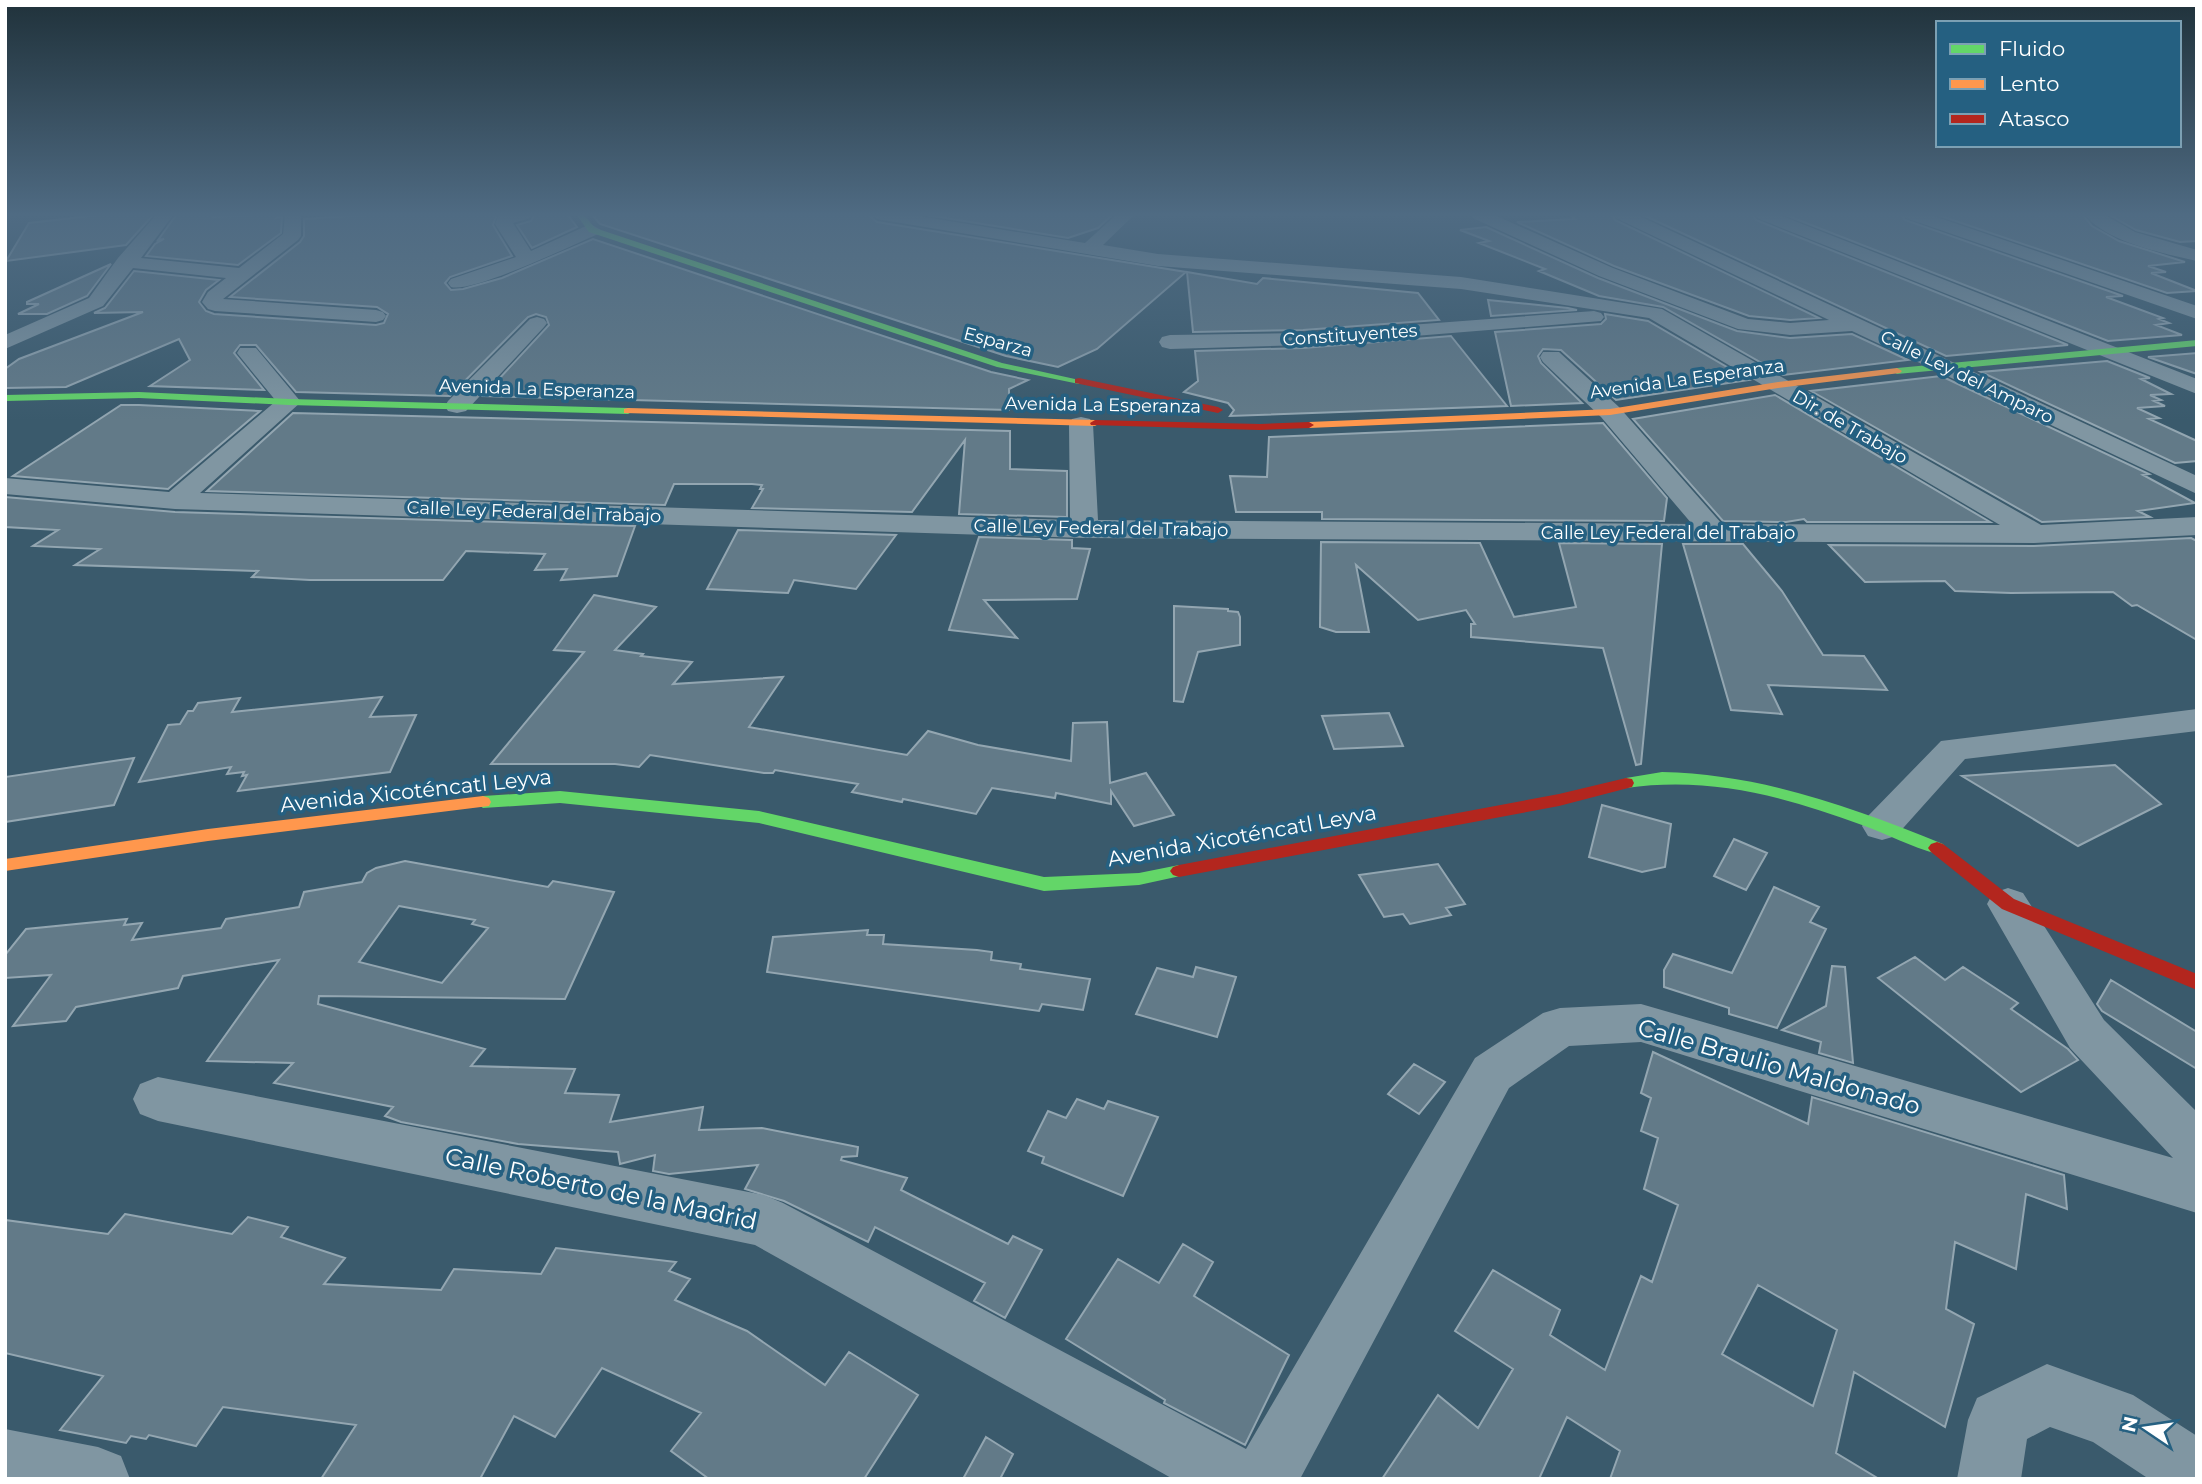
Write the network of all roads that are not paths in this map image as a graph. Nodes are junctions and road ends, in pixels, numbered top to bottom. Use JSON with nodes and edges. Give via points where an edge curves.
{"nodes":[{"id":1,"x":110,"y":283,"type":"edge"},
{"id":2,"x":232,"y":283,"type":"edge"},
{"id":3,"x":752,"y":283,"type":"edge"},
{"id":4,"x":1452,"y":283,"type":"edge"},
{"id":5,"x":1636,"y":283,"type":"edge"},
{"id":6,"x":1769,"y":283,"type":"edge"},
{"id":7,"x":1937,"y":283,"type":"edge"},
{"id":8,"x":2111,"y":283,"type":"edge"},
{"id":9,"x":1654,"y":313,"type":"junction"},
{"id":10,"x":2197,"y":313,"type":"edge"},
{"id":11,"x":376,"y":316,"type":"dead end"},
{"id":12,"x":537,"y":323,"type":"dead end"},
{"id":13,"x":1856,"y":324,"type":"junction"},
{"id":14,"x":1170,"y":342,"type":"dead end"},
{"id":15,"x":2197,"y":343,"type":"edge"},
{"id":16,"x":5,"y":344,"type":"edge"},
{"id":17,"x":2105,"y":350,"type":"junction"},
{"id":18,"x":248,"y":353,"type":"dead end"},
{"id":19,"x":1552,"y":357,"type":"dead end"},
{"id":20,"x":1944,"y":366,"type":"junction"},
{"id":21,"x":1778,"y":385,"type":"junction"},
{"id":22,"x":2197,"y":387,"type":"edge"},
{"id":23,"x":5,"y":398,"type":"edge"},
{"id":24,"x":289,"y":402,"type":"junction"},
{"id":25,"x":457,"y":406,"type":"junction"},
{"id":26,"x":1610,"y":412,"type":"junction"},
{"id":27,"x":1081,"y":424,"type":"junction"},
{"id":28,"x":1260,"y":427,"type":"junction"},
{"id":29,"x":5,"y":486,"type":"edge"},
{"id":30,"x":2197,"y":486,"type":"edge"},
{"id":31,"x":176,"y":501,"type":"junction"},
{"id":32,"x":2197,"y":526,"type":"edge"},
{"id":33,"x":1084,"y":529,"type":"junction"},
{"id":34,"x":1715,"y":533,"type":"junction"},
{"id":35,"x":2034,"y":534,"type":"junction"},
{"id":36,"x":2197,"y":720,"type":"edge"},
{"id":37,"x":1882,"y":826,"type":"junction"},
{"id":38,"x":5,"y":865,"type":"edge"},
{"id":39,"x":2008,"y":904,"type":"junction"},
{"id":40,"x":2197,"y":982,"type":"edge"},
{"id":41,"x":158,"y":1099,"type":"dead end"},
{"id":42,"x":2197,"y":1147,"type":"edge"},
{"id":43,"x":2197,"y":1189,"type":"edge"},
{"id":44,"x":5,"y":1461,"type":"edge"},
{"id":45,"x":2197,"y":1473,"type":"edge"},
{"id":46,"x":98,"y":1479,"type":"edge"},
{"id":47,"x":1237,"y":1479,"type":"edge"},
{"id":48,"x":1265,"y":1479,"type":"edge"},
{"id":49,"x":1989,"y":1479,"type":"edge"}],
"edges":[{"from":1,"to":16,"type":"street","via":[[96,302]]},
{"from":2,"to":11,"type":"street","via":[[215,296],[215,305]]},
{"from":3,"to":28,"type":"street","name":"Esparza","via":[[1000,366],[1210,407]]},
{"from":4,"to":9,"type":"street","name":"Dir. de Trabajo"},
{"from":5,"to":13,"type":"street","via":[[1745,325],[1790,329]]},
{"from":6,"to":13,"type":"street","name":"Calle Ley del Amparo"},
{"from":7,"to":17,"type":"street"},
{"from":8,"to":10,"type":"street"},
{"from":9,"to":14,"type":"street","name":"Constituyentes","via":[[1303,339]]},
{"from":9,"to":21,"type":"street","name":"Dir. de Trabajo"},
{"from":12,"to":25,"type":"street"},
{"from":13,"to":20,"type":"street","name":"Calle Ley del Amparo"},
{"from":15,"to":17,"type":"street","name":"Avenida La Esperanza"},
{"from":17,"to":20,"type":"street","name":"Avenida La Esperanza"},
{"from":17,"to":22,"type":"street"},
{"from":18,"to":24,"type":"street"},
{"from":19,"to":26,"type":"street"},
{"from":20,"to":21,"type":"street","name":"Avenida La Esperanza"},
{"from":20,"to":30,"type":"street","name":"Calle Ley del Amparo"},
{"from":21,"to":26,"type":"street","name":"Avenida La Esperanza"},
{"from":21,"to":35,"type":"street","name":"Dir. de Trabajo"},
{"from":23,"to":24,"type":"street","name":"Avenida La Esperanza","via":[[139,395]]},
{"from":24,"to":25,"type":"street","name":"Avenida La Esperanza"},
{"from":24,"to":31,"type":"street"},
{"from":25,"to":27,"type":"street","name":"Avenida La Esperanza"},
{"from":26,"to":28,"type":"street","name":"Avenida La Esperanza"},
{"from":26,"to":34,"type":"street"},
{"from":27,"to":28,"type":"street","name":"Avenida La Esperanza"},
{"from":27,"to":33,"type":"street"},
{"from":29,"to":31,"type":"street","name":"Calle Ley Federal del Trabajo"},
{"from":31,"to":33,"type":"street","name":"Calle Ley Federal del Trabajo"},
{"from":32,"to":35,"type":"street","name":"Calle Ley Federal del Trabajo"},
{"from":33,"to":34,"type":"street","name":"Calle Ley Federal del Trabajo"},
{"from":34,"to":35,"type":"street","name":"Calle Ley Federal del Trabajo"},
{"from":36,"to":37,"type":"street","via":[[1954,749]]},
{"from":37,"to":38,"type":"street","name":"Avenida Xicoténcatl Leyva","via":[[1762,787],[1696,779],[1642,779],[1559,800],[1139,879],[1044,884],[760,817],[560,797],[468,803]]},
{"from":37,"to":39,"type":"street","name":"Avenida Xicoténcatl Leyva","via":[[1937,849]]},
{"from":39,"to":40,"type":"street","name":"Avenida Xicoténcatl Leyva"},
{"from":39,"to":42,"type":"street","via":[[2087,1034]]},
{"from":41,"to":47,"type":"street","name":"Calle Roberto de la Madrid","via":[[764,1221]]},
{"from":43,"to":48,"type":"street","name":"Calle Braulio Maldonado","via":[[1641,1023],[1560,1027],[1492,1073]]},
{"from":44,"to":46,"type":"street"},
{"from":45,"to":49,"type":"street","via":[[2111,1417],[2047,1395],[1999,1420]]}]}
